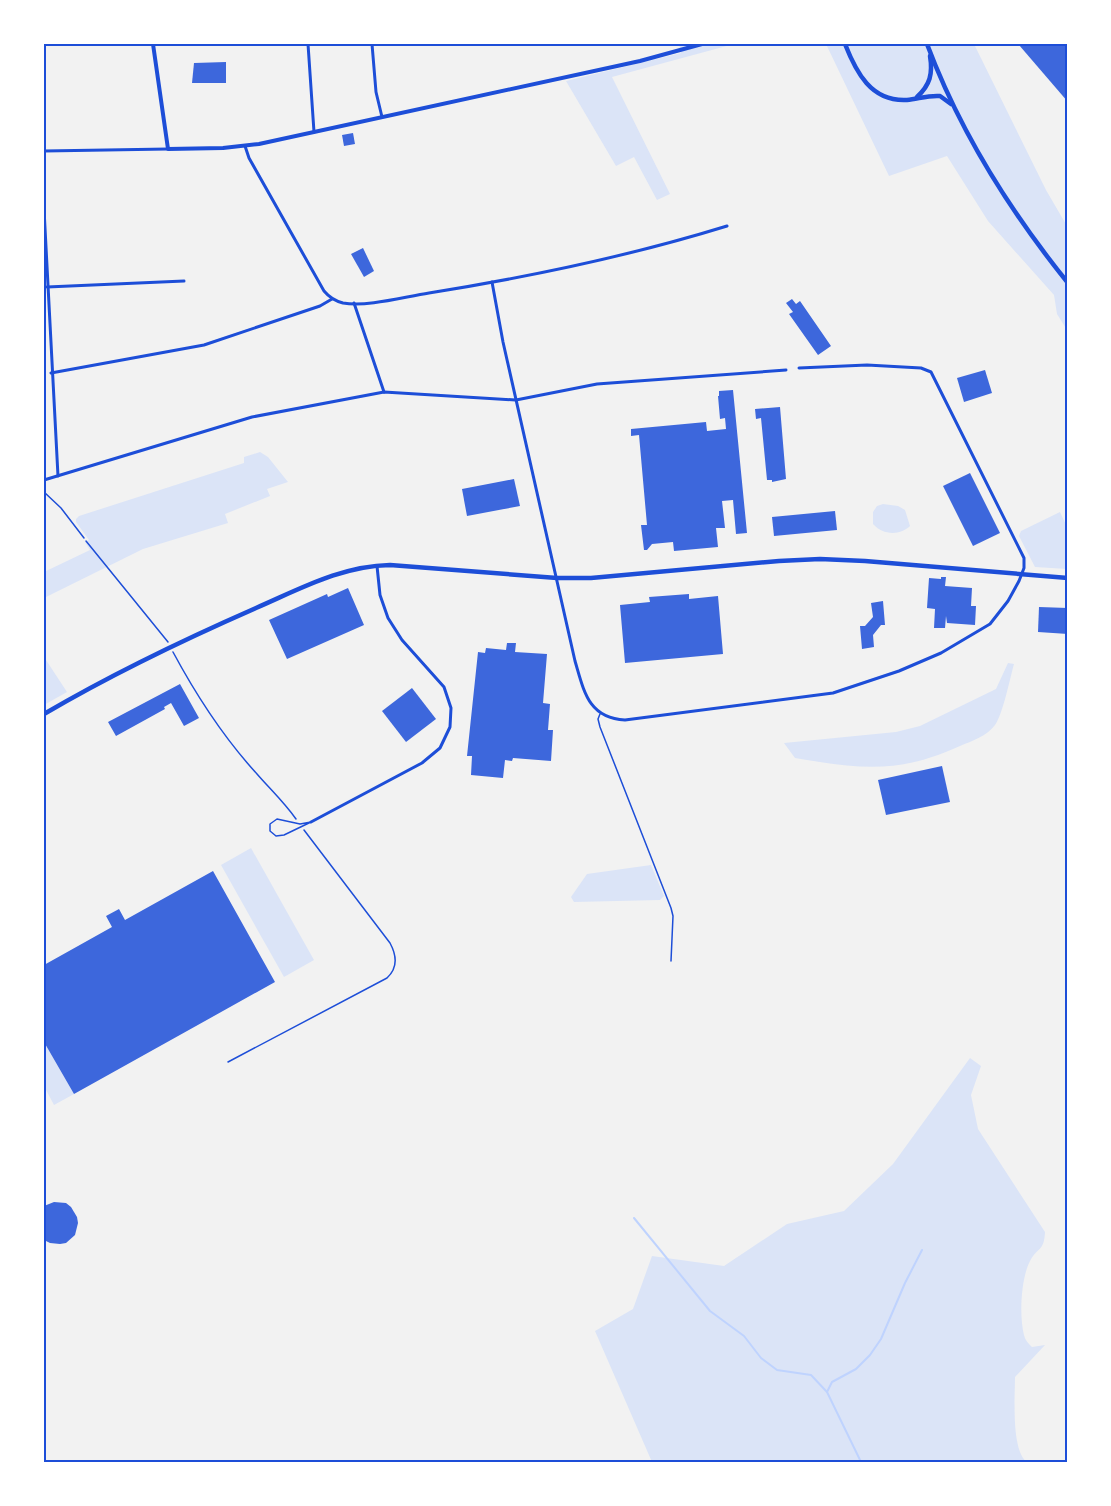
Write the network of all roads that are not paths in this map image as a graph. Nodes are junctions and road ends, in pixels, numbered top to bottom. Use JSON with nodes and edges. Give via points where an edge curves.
{"nodes":[{"id":1,"x":153,"y":44,"type":"edge"},
{"id":2,"x":164,"y":44,"type":"edge"},
{"id":3,"x":308,"y":44,"type":"edge"},
{"id":4,"x":372,"y":44,"type":"edge"},
{"id":5,"x":702,"y":44,"type":"edge"},
{"id":6,"x":845,"y":44,"type":"edge"},
{"id":7,"x":927,"y":44,"type":"edge"},
{"id":8,"x":911,"y":99,"type":"junction"},
{"id":9,"x":953,"y":105,"type":"junction"},
{"id":10,"x":382,"y":117,"type":"junction"},
{"id":11,"x":314,"y":132,"type":"junction"},
{"id":12,"x":245,"y":146,"type":"junction"},
{"id":13,"x":168,"y":149,"type":"junction"},
{"id":14,"x":44,"y":151,"type":"edge"},
{"id":15,"x":44,"y":209,"type":"edge"},
{"id":16,"x":727,"y":226,"type":"dead end"},
{"id":17,"x":184,"y":281,"type":"dead end"},
{"id":18,"x":492,"y":282,"type":"junction"},
{"id":19,"x":1068,"y":283,"type":"edge"},
{"id":20,"x":47,"y":287,"type":"junction"},
{"id":21,"x":332,"y":298,"type":"junction"},
{"id":22,"x":354,"y":303,"type":"junction"},
{"id":23,"x":799,"y":368,"type":"dead end"},
{"id":24,"x":786,"y":370,"type":"dead end"},
{"id":25,"x":51,"y":373,"type":"junction"},
{"id":26,"x":384,"y":392,"type":"junction"},
{"id":27,"x":516,"y":400,"type":"junction"},
{"id":28,"x":58,"y":476,"type":"junction"},
{"id":29,"x":44,"y":480,"type":"edge"},
{"id":30,"x":44,"y":492,"type":"edge"},
{"id":31,"x":84,"y":538,"type":"road end"},
{"id":32,"x":377,"y":566,"type":"junction"},
{"id":33,"x":1022,"y":574,"type":"junction"},
{"id":34,"x":557,"y":578,"type":"junction"},
{"id":35,"x":1068,"y":578,"type":"edge"},
{"id":36,"x":44,"y":714,"type":"edge"},
{"id":37,"x":600,"y":714,"type":"junction"},
{"id":38,"x":311,"y":822,"type":"joint"},
{"id":39,"x":301,"y":825,"type":"junction"},
{"id":40,"x":671,"y":961,"type":"dead end"}],
"edges":[{"from":1,"to":2,"type":"lane"},
{"from":1,"to":13,"type":"street"},
{"from":3,"to":11,"type":"street"},
{"from":4,"to":10,"type":"street"},
{"from":5,"to":10,"type":"street"},
{"from":6,"to":8,"type":"main road","via":[[870,88],[890,98]]},
{"from":7,"to":8,"type":"main road","via":[[931,77],[922,92]]},
{"from":7,"to":9,"type":"main road"},
{"from":8,"to":9,"type":"main road","via":[[940,96]]},
{"from":9,"to":19,"type":"main road","via":[[994,181]]},
{"from":10,"to":11,"type":"street"},
{"from":11,"to":12,"type":"street"},
{"from":12,"to":13,"type":"street"},
{"from":12,"to":21,"type":"street","via":[[324,291]]},
{"from":13,"to":14,"type":"street"},
{"from":15,"to":20,"type":"street"},
{"from":16,"to":18,"type":"street","via":[[631,253]]},
{"from":17,"to":20,"type":"street"},
{"from":18,"to":22,"type":"street"},
{"from":18,"to":27,"type":"street"},
{"from":20,"to":25,"type":"street"},
{"from":21,"to":22,"type":"street"},
{"from":21,"to":25,"type":"street","via":[[320,306],[204,345]]},
{"from":22,"to":26,"type":"street"},
{"from":23,"to":33,"type":"street","via":[[867,365],[931,372],[1022,554]]},
{"from":24,"to":27,"type":"street","via":[[597,384]]},
{"from":25,"to":28,"type":"street"},
{"from":26,"to":27,"type":"street"},
{"from":26,"to":28,"type":"street","via":[[252,417]]},
{"from":27,"to":34,"type":"street"},
{"from":28,"to":29,"type":"street"},
{"from":30,"to":31,"type":"lane"},
{"from":32,"to":34,"type":"main road"},
{"from":32,"to":36,"type":"main road","via":[[332,575],[170,646]]},
{"from":32,"to":38,"type":"street","via":[[380,595],[388,618],[444,687],[451,708],[450,727],[440,748],[422,763]]},
{"from":33,"to":34,"type":"main road","via":[[820,559],[591,579]]},
{"from":33,"to":35,"type":"main road"},
{"from":33,"to":37,"type":"street","via":[[990,624],[941,653],[881,678],[833,693],[778,701],[625,720]]},
{"from":34,"to":37,"type":"street","via":[[582,683],[588,700]]},
{"from":37,"to":40,"type":"lane","via":[[600,727],[671,908]]},
{"from":38,"to":39,"type":"lane"},
{"from":39,"to":39,"type":"lane","via":[[277,819],[270,824],[270,831],[279,836]]}]}
